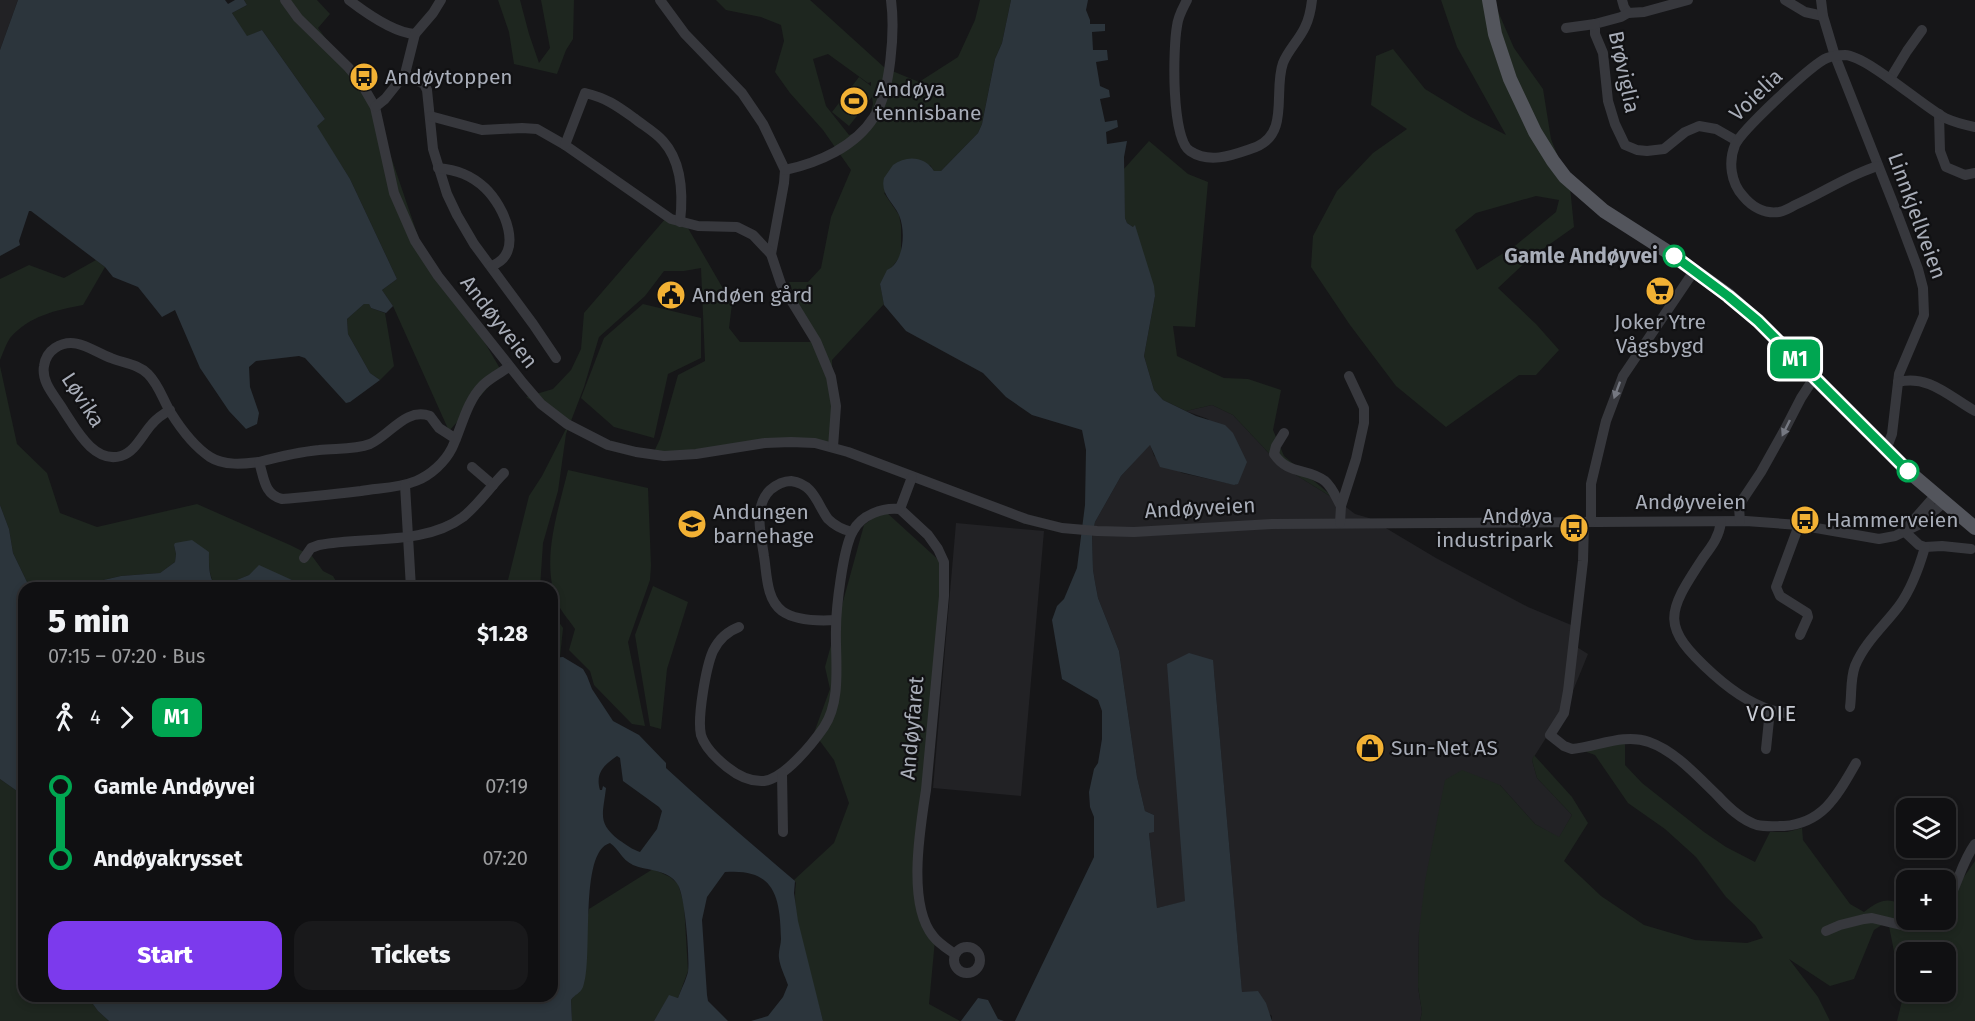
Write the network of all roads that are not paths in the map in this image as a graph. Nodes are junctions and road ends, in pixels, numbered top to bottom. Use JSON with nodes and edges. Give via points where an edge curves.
{"nodes":[{"id":1,"x":285,"y":0,"type":"edge"},
{"id":2,"x":349,"y":0,"type":"edge"},
{"id":3,"x":441,"y":0,"type":"edge"},
{"id":4,"x":660,"y":0,"type":"edge"},
{"id":5,"x":891,"y":0,"type":"edge"},
{"id":6,"x":1187,"y":0,"type":"edge"},
{"id":7,"x":1312,"y":0,"type":"edge"},
{"id":8,"x":1489,"y":0,"type":"edge"},
{"id":9,"x":1622,"y":0,"type":"edge"},
{"id":10,"x":1688,"y":0,"type":"edge"},
{"id":11,"x":1785,"y":0,"type":"edge"},
{"id":12,"x":1821,"y":0,"type":"edge"},
{"id":13,"x":1628,"y":13,"type":"junction"},
{"id":14,"x":1823,"y":16,"type":"junction"},
{"id":15,"x":1595,"y":24,"type":"junction"},
{"id":16,"x":1566,"y":28,"type":"dead end"},
{"id":17,"x":1922,"y":30,"type":"dead end"},
{"id":18,"x":415,"y":34,"type":"junction"},
{"id":19,"x":1836,"y":56,"type":"junction"},
{"id":20,"x":405,"y":74,"type":"junction"},
{"id":21,"x":1890,"y":79,"type":"junction"},
{"id":22,"x":375,"y":107,"type":"junction"},
{"id":23,"x":1939,"y":114,"type":"junction"},
{"id":24,"x":430,"y":116,"type":"junction"},
{"id":25,"x":1975,"y":127,"type":"edge"},
{"id":26,"x":1737,"y":141,"type":"junction"},
{"id":27,"x":565,"y":145,"type":"junction"},
{"id":28,"x":1878,"y":166,"type":"junction"},
{"id":29,"x":438,"y":168,"type":"junction"},
{"id":30,"x":785,"y":171,"type":"junction"},
{"id":31,"x":1975,"y":173,"type":"edge"},
{"id":32,"x":680,"y":222,"type":"junction"},
{"id":33,"x":771,"y":254,"type":"junction"},
{"id":34,"x":491,"y":266,"type":"junction"},
{"id":35,"x":1694,"y":271,"type":"junction"},
{"id":36,"x":556,"y":358,"type":"dead end"},
{"id":37,"x":509,"y":367,"type":"junction"},
{"id":38,"x":1349,"y":376,"type":"dead end"},
{"id":39,"x":1814,"y":378,"type":"junction"},
{"id":40,"x":1898,"y":382,"type":"junction"},
{"id":41,"x":170,"y":410,"type":"junction"},
{"id":42,"x":1975,"y":411,"type":"edge"},
{"id":43,"x":1284,"y":433,"type":"dead end"},
{"id":44,"x":456,"y":439,"type":"junction"},
{"id":45,"x":833,"y":447,"type":"junction"},
{"id":46,"x":1884,"y":447,"type":"junction"},
{"id":47,"x":259,"y":462,"type":"junction"},
{"id":48,"x":472,"y":468,"type":"dead end"},
{"id":49,"x":504,"y":473,"type":"dead end"},
{"id":50,"x":912,"y":477,"type":"junction"},
{"id":51,"x":405,"y":485,"type":"junction"},
{"id":52,"x":493,"y":485,"type":"junction"},
{"id":53,"x":1938,"y":500,"type":"junction"},
{"id":54,"x":1341,"y":506,"type":"junction"},
{"id":55,"x":900,"y":509,"type":"junction"},
{"id":56,"x":1740,"y":521,"type":"junction"},
{"id":57,"x":1587,"y":522,"type":"junction"},
{"id":58,"x":1721,"y":522,"type":"junction"},
{"id":59,"x":1340,"y":523,"type":"junction"},
{"id":60,"x":1799,"y":525,"type":"junction"},
{"id":61,"x":1975,"y":528,"type":"edge"},
{"id":62,"x":1904,"y":531,"type":"junction"},
{"id":63,"x":852,"y":532,"type":"junction"},
{"id":64,"x":1975,"y":534,"type":"edge"},
{"id":65,"x":408,"y":537,"type":"junction"},
{"id":66,"x":1925,"y":547,"type":"junction"},
{"id":67,"x":1971,"y":549,"type":"dead end"},
{"id":68,"x":304,"y":558,"type":"dead end"},
{"id":69,"x":411,"y":582,"type":"edge"},
{"id":70,"x":836,"y":620,"type":"junction"},
{"id":71,"x":739,"y":627,"type":"dead end"},
{"id":72,"x":1800,"y":635,"type":"dead end"},
{"id":73,"x":1850,"y":707,"type":"dead end"},
{"id":74,"x":1770,"y":710,"type":"junction"},
{"id":75,"x":1785,"y":713,"type":"dead end"},
{"id":76,"x":1766,"y":749,"type":"dead end"},
{"id":77,"x":1856,"y":763,"type":"dead end"},
{"id":78,"x":782,"y":773,"type":"junction"},
{"id":79,"x":783,"y":832,"type":"dead end"},
{"id":80,"x":1975,"y":844,"type":"edge"},
{"id":81,"x":1956,"y":888,"type":"edge"},
{"id":82,"x":1896,"y":924,"type":"edge"},
{"id":83,"x":1826,"y":931,"type":"dead end"},
{"id":84,"x":955,"y":954,"type":"dead end"}],
"edges":[{"from":1,"to":22,"type":"street","name":"Andøyveien","via":[[360,81]]},
{"from":2,"to":18,"type":"street","via":[[379,20]]},
{"from":3,"to":18,"type":"street"},
{"from":4,"to":30,"type":"street","via":[[685,34],[741,93],[763,124]]},
{"from":5,"to":30,"type":"street","via":[[890,61],[873,118],[843,147]]},
{"from":6,"to":7,"type":"street","via":[[1179,18],[1175,46],[1179,129],[1189,151],[1214,159],[1270,139],[1278,112],[1281,72],[1304,29]]},
{"from":8,"to":35,"type":"main road","via":[[1510,79],[1553,161],[1604,211]]},
{"from":9,"to":13,"type":"street","name":"Brøviglia"},
{"from":10,"to":13,"type":"street","name":"Brøviglia"},
{"from":11,"to":14,"type":"street","via":[[1805,12]]},
{"from":12,"to":14,"type":"street","name":"Linnkjellveien"},
{"from":13,"to":15,"type":"street","name":"Brøviglia"},
{"from":14,"to":19,"type":"street","name":"Linnkjellveien"},
{"from":15,"to":16,"type":"street","name":"Brøviglia"},
{"from":15,"to":26,"type":"street","name":"Brøviglia","via":[[1603,53],[1608,101],[1625,145],[1647,152],[1664,149],[1699,126],[1716,129]]},
{"from":17,"to":21,"type":"street"},
{"from":18,"to":20,"type":"street"},
{"from":19,"to":21,"type":"street","via":[[1855,57]]},
{"from":19,"to":26,"type":"street","name":"Voielia","via":[[1813,68]]},
{"from":19,"to":28,"type":"street","name":"Linnkjellveien"},
{"from":20,"to":22,"type":"street"},
{"from":20,"to":24,"type":"street","via":[[428,90]]},
{"from":21,"to":23,"type":"street"},
{"from":22,"to":37,"type":"street","name":"Andøyveien","via":[[394,194],[415,241]]},
{"from":23,"to":25,"type":"street"},
{"from":23,"to":31,"type":"street","via":[[1940,151],[1946,167],[1965,175]]},
{"from":24,"to":27,"type":"street","via":[[483,130],[537,129]]},
{"from":24,"to":29,"type":"street"},
{"from":26,"to":28,"type":"street","name":"Voielia","via":[[1731,162],[1735,185],[1758,210],[1787,210]]},
{"from":27,"to":32,"type":"street"},
{"from":27,"to":32,"type":"street","via":[[585,93],[620,107],[661,139],[671,153],[680,184]]},
{"from":28,"to":40,"type":"street","name":"Linnkjellveien","via":[[1918,269],[1924,297],[1924,315]]},
{"from":29,"to":34,"type":"street","via":[[457,215]]},
{"from":29,"to":34,"type":"street","via":[[456,170],[472,178],[487,189],[500,210],[509,229],[509,247],[501,262]]},
{"from":30,"to":33,"type":"street"},
{"from":32,"to":33,"type":"street","via":[[737,227],[753,235]]},
{"from":33,"to":45,"type":"street","via":[[781,284],[816,341],[831,377],[836,406]]},
{"from":34,"to":36,"type":"street"},
{"from":35,"to":39,"type":"main road","via":[[1751,315]]},
{"from":35,"to":57,"type":"street","one_way":true,"via":[[1623,376],[1606,421],[1591,484]]},
{"from":37,"to":44,"type":"street","via":[[475,394]]},
{"from":37,"to":45,"type":"street","name":"Andøyveien","via":[[535,398],[561,420],[617,448],[664,456],[765,443]]},
{"from":38,"to":54,"type":"street","via":[[1364,408],[1364,423]]},
{"from":39,"to":46,"type":"main road"},
{"from":39,"to":56,"type":"street","one_way":true,"via":[[1743,499]]},
{"from":40,"to":42,"type":"street","via":[[1910,379],[1930,383]]},
{"from":40,"to":46,"type":"street","name":"Linnkjellveien","via":[[1892,434]]},
{"from":41,"to":41,"type":"street","name":"Løvika","via":[[146,372],[86,346],[63,344],[50,351],[45,362],[43,375],[49,388],[90,447],[102,454],[114,457],[128,452],[154,421]]},
{"from":41,"to":47,"type":"street","name":"Løvika","via":[[192,441],[218,461]]},
{"from":43,"to":54,"type":"street","via":[[1274,454],[1279,462],[1327,482]]},
{"from":44,"to":47,"type":"street","name":"Løvika","via":[[439,428],[430,416],[420,414],[405,419],[364,446],[317,450]]},
{"from":44,"to":51,"type":"street","via":[[440,465],[422,479]]},
{"from":45,"to":50,"type":"street","name":"Andøyveien"},
{"from":46,"to":53,"type":"main road"},
{"from":47,"to":51,"type":"street","via":[[270,492],[282,499]]},
{"from":48,"to":52,"type":"street"},
{"from":49,"to":52,"type":"street"},
{"from":50,"to":55,"type":"street"},
{"from":50,"to":59,"type":"street","name":"Andøyveien","via":[[1026,519],[1078,530],[1134,532]]},
{"from":51,"to":65,"type":"street"},
{"from":52,"to":65,"type":"street","via":[[453,523]]},
{"from":53,"to":61,"type":"main road"},
{"from":53,"to":62,"type":"street"},
{"from":53,"to":64,"type":"main road"},
{"from":54,"to":59,"type":"street"},
{"from":55,"to":63,"type":"street","via":[[877,512]]},
{"from":55,"to":84,"type":"street","name":"Andøyfaret","via":[[928,535],[944,562],[918,891],[922,914],[932,936]]},
{"from":56,"to":58,"type":"street","name":"Andøyveien"},
{"from":56,"to":60,"type":"street","name":"Andøyveien"},
{"from":57,"to":58,"type":"street","name":"Andøyveien"},
{"from":57,"to":59,"type":"street","name":"Andøyveien"},
{"from":57,"to":77,"type":"street","via":[[1568,691],[1564,713],[1550,735],[1572,749],[1628,739],[1650,743],[1677,758],[1744,819],[1766,826],[1796,825],[1827,809]]},
{"from":58,"to":74,"type":"street","via":[[1717,538],[1682,589],[1673,623],[1684,643],[1722,682]]},
{"from":60,"to":62,"type":"street","name":"Andøyveien","via":[[1879,539]]},
{"from":60,"to":72,"type":"street","via":[[1776,588],[1780,596],[1807,613]]},
{"from":62,"to":66,"type":"street"},
{"from":63,"to":70,"type":"street"},
{"from":63,"to":70,"type":"street","via":[[833,523],[814,494],[799,483],[782,482],[774,487],[760,508],[773,601],[788,615]]},
{"from":65,"to":68,"type":"street","via":[[319,545]]},
{"from":65,"to":69,"type":"street"},
{"from":66,"to":67,"type":"street"},
{"from":66,"to":73,"type":"street","via":[[1908,593],[1861,654],[1851,679]]},
{"from":70,"to":78,"type":"street","via":[[830,718]]},
{"from":71,"to":78,"type":"street","via":[[723,636],[713,651],[700,714],[701,735],[717,758],[745,778],[765,781]]},
{"from":74,"to":75,"type":"street"},
{"from":74,"to":76,"type":"street"},
{"from":78,"to":79,"type":"street"},
{"from":80,"to":81,"type":"street","via":[[1962,866]]},
{"from":82,"to":83,"type":"street","via":[[1872,918]]}]}
